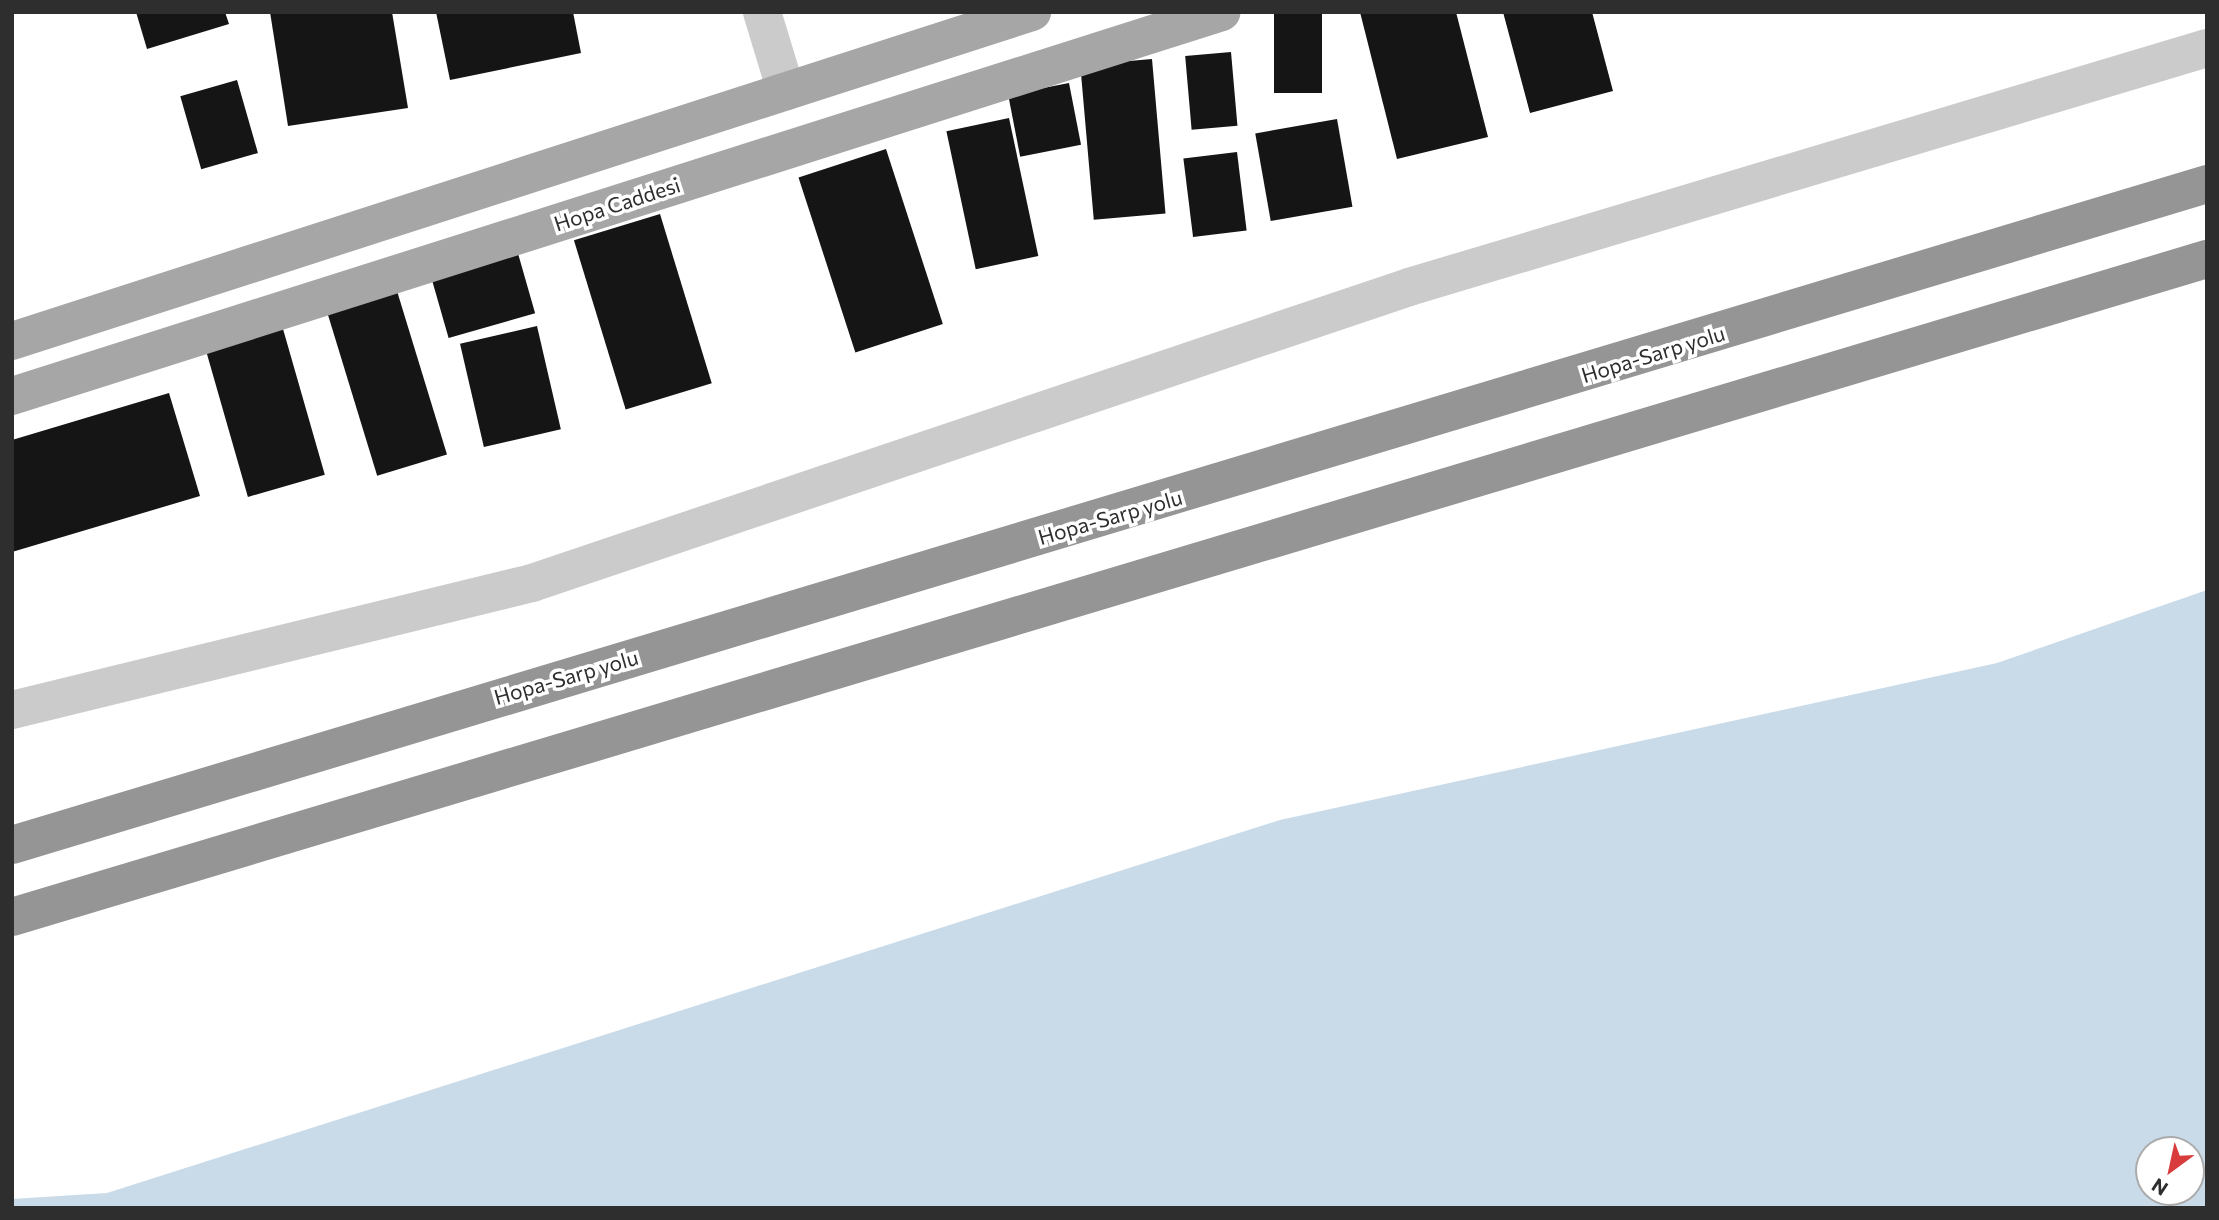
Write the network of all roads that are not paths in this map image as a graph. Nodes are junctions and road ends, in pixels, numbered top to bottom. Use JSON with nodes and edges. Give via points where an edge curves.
{"nodes":[{"id":1,"x":761,"y":12,"type":"edge"},
{"id":2,"x":1032,"y":12,"type":"edge"},
{"id":3,"x":1222,"y":12,"type":"edge"},
{"id":4,"x":2207,"y":48,"type":"edge"},
{"id":5,"x":786,"y":91,"type":"junction"},
{"id":6,"x":2207,"y":184,"type":"edge"},
{"id":7,"x":2207,"y":259,"type":"edge"},
{"id":8,"x":12,"y":341,"type":"edge"},
{"id":9,"x":12,"y":396,"type":"edge"},
{"id":10,"x":12,"y":710,"type":"edge"},
{"id":11,"x":12,"y":845,"type":"edge"},
{"id":12,"x":12,"y":917,"type":"edge"}],
"edges":[{"from":1,"to":5,"type":"street"},
{"from":2,"to":5,"type":"main road"},
{"from":3,"to":9,"type":"main road","name":"Hopa Caddesi"},
{"from":4,"to":10,"type":"street","via":[[1409,287],[532,583]]},
{"from":5,"to":8,"type":"main road"},
{"from":6,"to":11,"type":"highway","name":"Hopa-Sarp yolu"},
{"from":7,"to":12,"type":"highway"}]}
